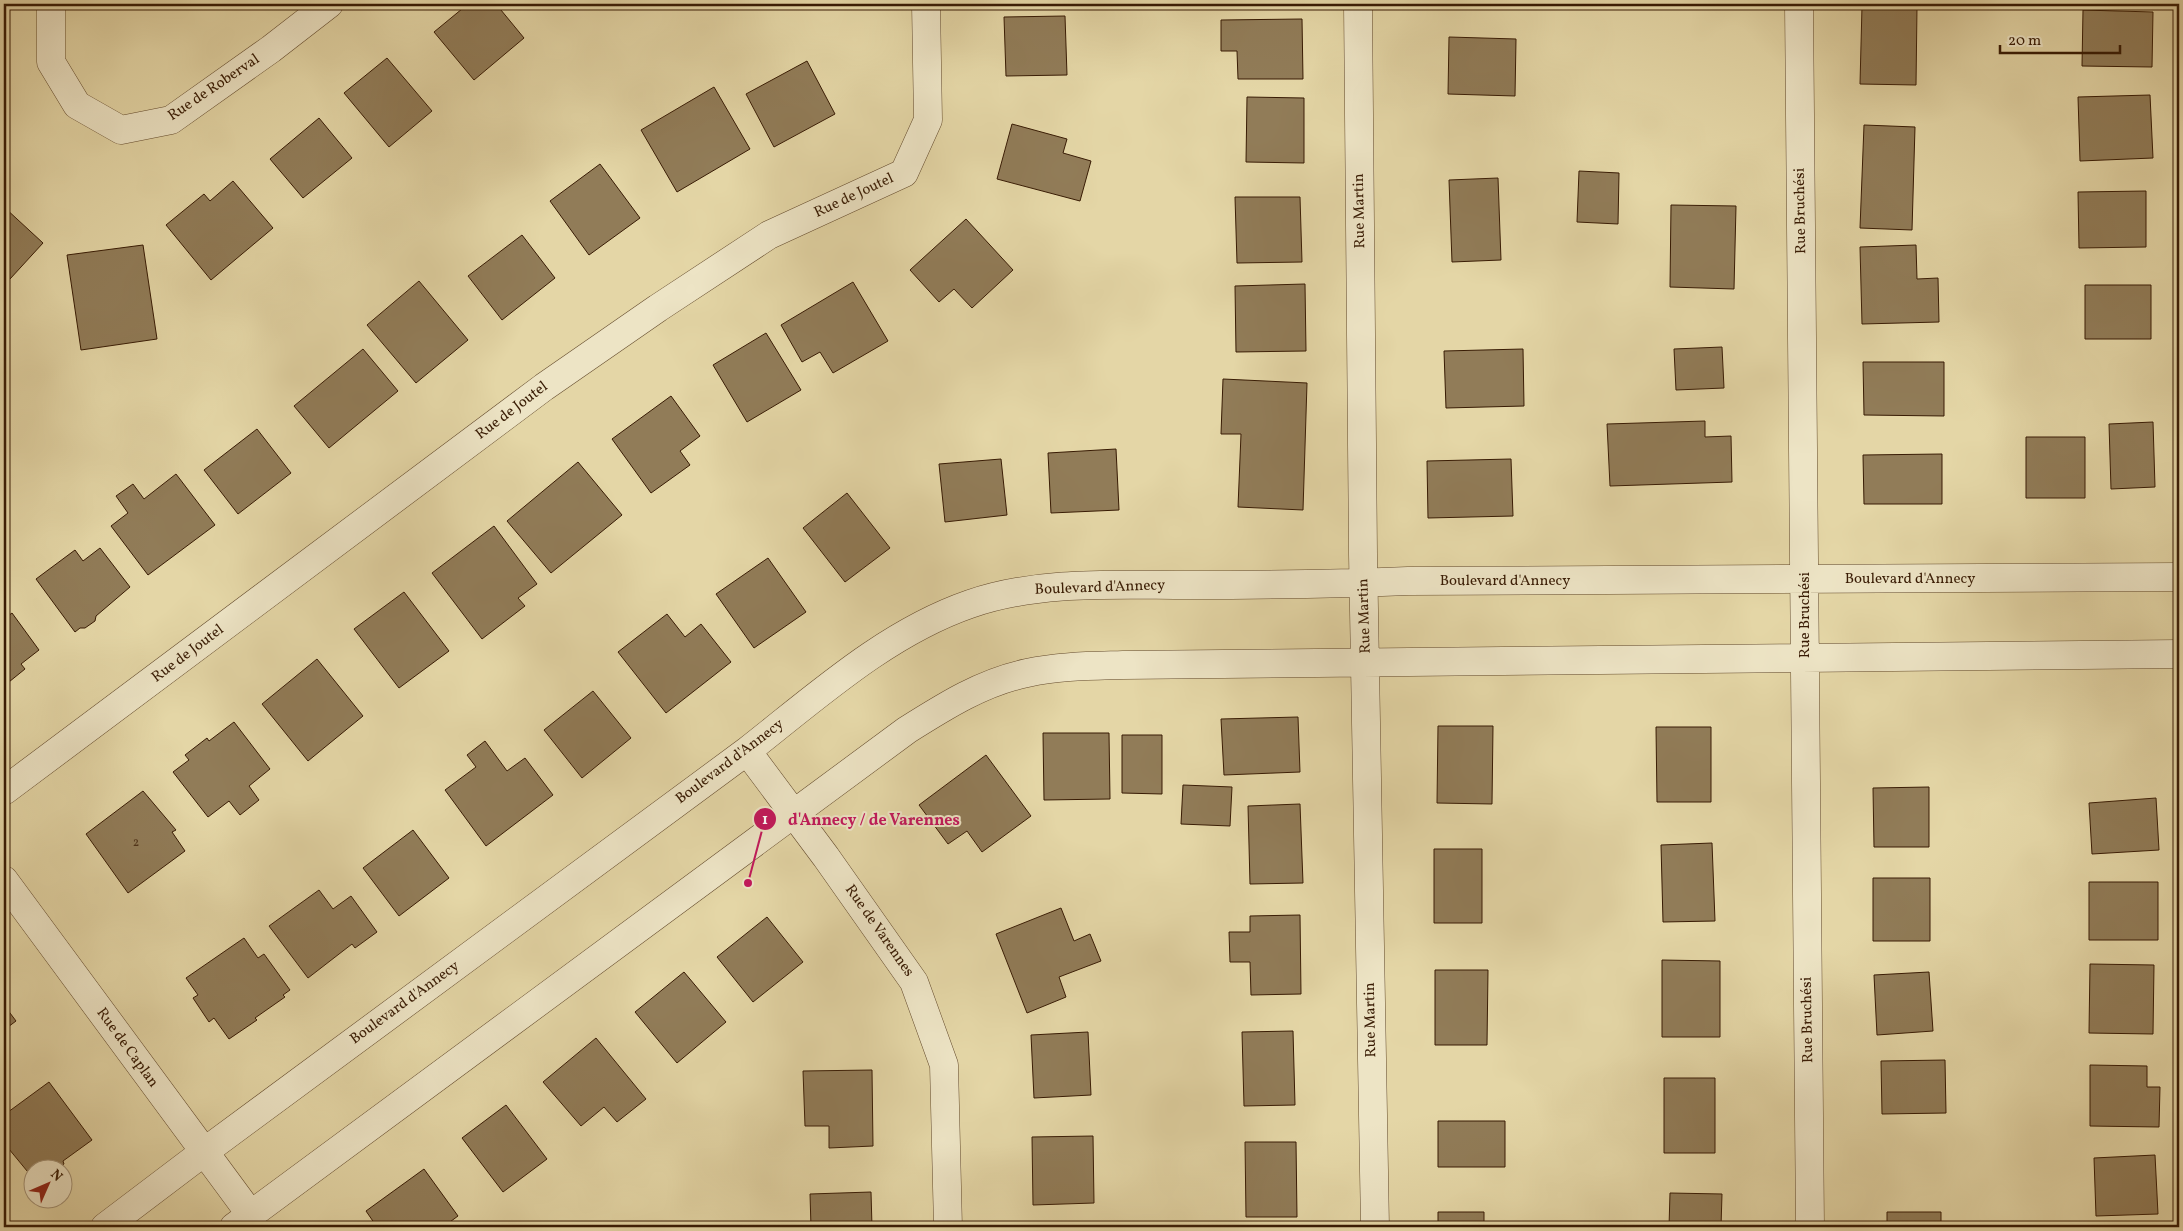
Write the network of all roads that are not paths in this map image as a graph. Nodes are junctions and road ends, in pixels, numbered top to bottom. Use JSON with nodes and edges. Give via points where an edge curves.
{"nodes":[{"id":1,"x":51,"y":4,"type":"edge"},
{"id":2,"x":329,"y":4,"type":"edge"},
{"id":3,"x":926,"y":4,"type":"edge"},
{"id":4,"x":1358,"y":4,"type":"edge"},
{"id":5,"x":1799,"y":4,"type":"edge"},
{"id":6,"x":2179,"y":577,"type":"edge"},
{"id":7,"x":1805,"y":580,"type":"junction"},
{"id":8,"x":1363,"y":582,"type":"junction"},
{"id":9,"x":2179,"y":654,"type":"edge"},
{"id":10,"x":1805,"y":658,"type":"junction"},
{"id":11,"x":1366,"y":662,"type":"junction"},
{"id":12,"x":747,"y":751,"type":"junction"},
{"id":13,"x":4,"y":791,"type":"edge"},
{"id":14,"x":793,"y":813,"type":"junction"},
{"id":15,"x":4,"y":880,"type":"edge"},
{"id":16,"x":204,"y":1152,"type":"junction"},
{"id":17,"x":242,"y":1221,"type":"edge"},
{"id":18,"x":105,"y":1227,"type":"edge"},
{"id":19,"x":948,"y":1227,"type":"edge"},
{"id":20,"x":1375,"y":1227,"type":"edge"},
{"id":21,"x":1810,"y":1227,"type":"edge"}],
"edges":[{"from":1,"to":2,"type":"street","name":"Rue de Roberval","via":[[51,62],[77,105],[121,130],[171,120]]},
{"from":3,"to":13,"type":"street","name":"Rue de Joutel","via":[[928,120],[904,173],[769,236],[544,387]]},
{"from":4,"to":8,"type":"street","name":"Rue Martin"},
{"from":5,"to":7,"type":"street","name":"Rue Bruchési"},
{"from":6,"to":7,"type":"street","name":"Boulevard d'Annecy"},
{"from":7,"to":8,"type":"street","name":"Boulevard d'Annecy"},
{"from":7,"to":10,"type":"street","name":"Rue Bruchési"},
{"from":8,"to":11,"type":"street","name":"Rue Martin"},
{"from":8,"to":12,"type":"street","name":"Boulevard d'Annecy","via":[[1085,586],[1025,591],[988,599],[941,616],[886,646]]},
{"from":9,"to":10,"type":"street"},
{"from":10,"to":11,"type":"street"},
{"from":10,"to":21,"type":"street","name":"Rue Bruchési"},
{"from":11,"to":14,"type":"street","via":[[1123,665],[1027,673],[970,692],[936,711]]},
{"from":11,"to":20,"type":"street","name":"Rue Martin"},
{"from":12,"to":14,"type":"street","name":"Rue de Varennes"},
{"from":12,"to":16,"type":"street","name":"Boulevard d'Annecy"},
{"from":14,"to":17,"type":"street"},
{"from":14,"to":19,"type":"street","name":"Rue de Varennes","via":[[914,982],[944,1065]]},
{"from":15,"to":16,"type":"street","name":"Rue de Caplan"},
{"from":16,"to":17,"type":"street","name":"Rue de Caplan"},
{"from":16,"to":18,"type":"street","name":"Boulevard d'Annecy"}]}
